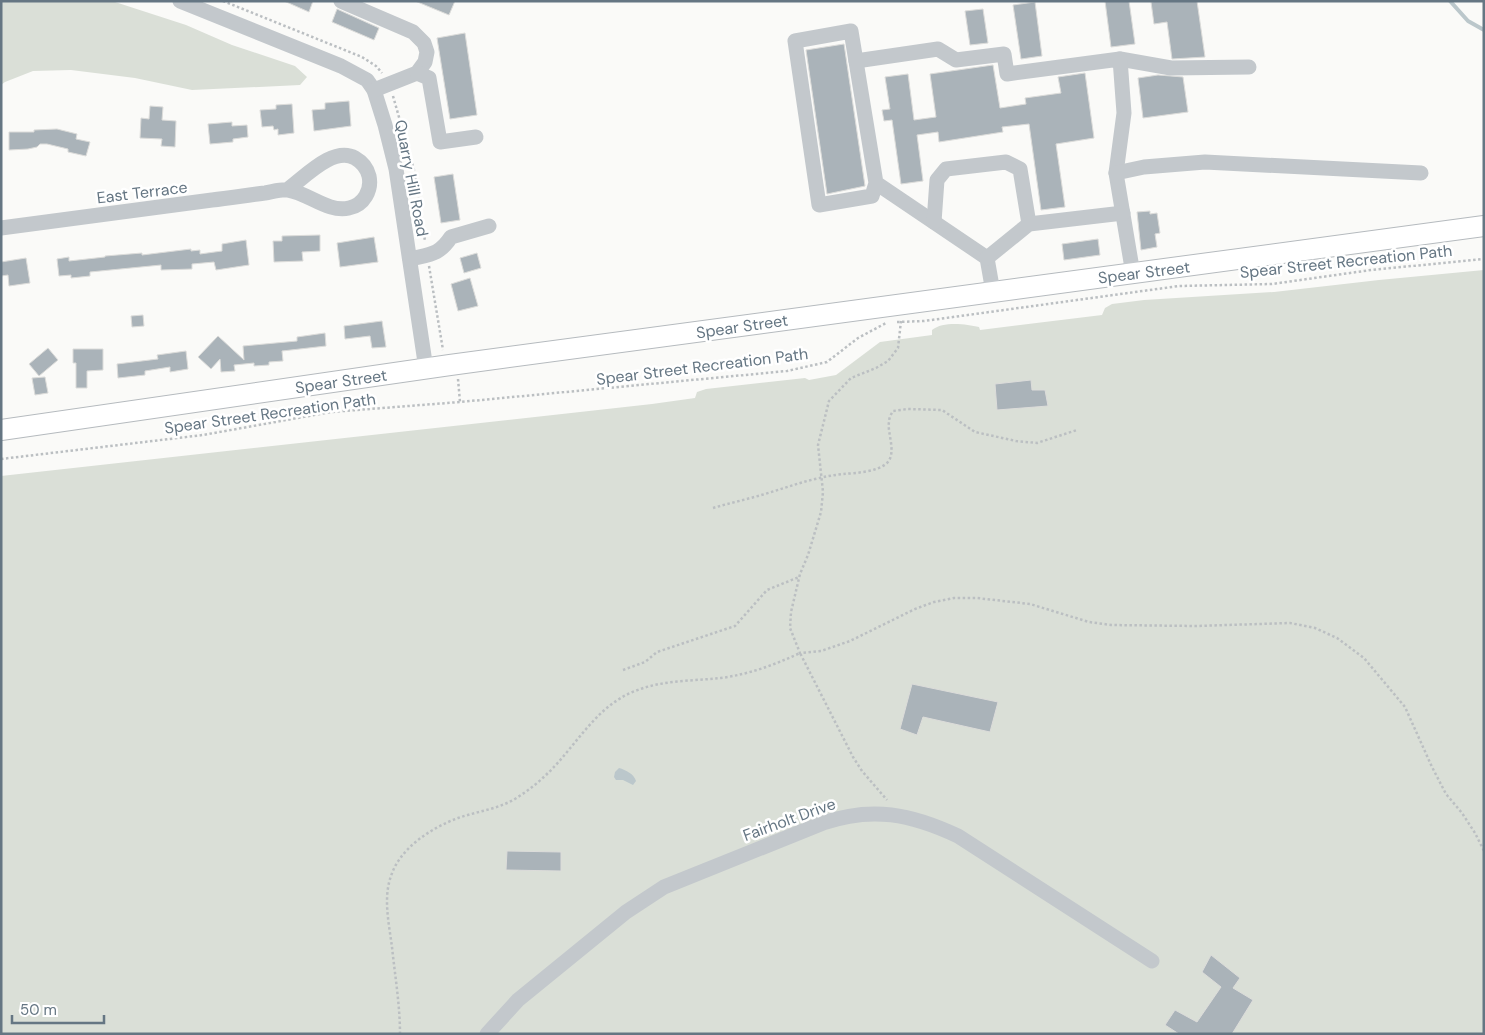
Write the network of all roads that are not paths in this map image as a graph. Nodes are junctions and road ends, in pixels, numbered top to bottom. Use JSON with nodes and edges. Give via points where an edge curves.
{"nodes":[{"id":1,"x":180,"y":1,"type":"edge"},
{"id":2,"x":341,"y":1,"type":"edge"},
{"id":3,"x":1120,"y":59,"type":"junction"},
{"id":4,"x":856,"y":61,"type":"junction"},
{"id":5,"x":1249,"y":66,"type":"dead end"},
{"id":6,"x":417,"y":73,"type":"junction"},
{"id":7,"x":374,"y":90,"type":"junction"},
{"id":8,"x":476,"y":137,"type":"dead end"},
{"id":9,"x":1116,"y":172,"type":"junction"},
{"id":10,"x":1420,"y":173,"type":"dead end"},
{"id":11,"x":876,"y":183,"type":"junction"},
{"id":12,"x":287,"y":190,"type":"junction"},
{"id":13,"x":1123,"y":213,"type":"junction"},
{"id":14,"x":934,"y":222,"type":"junction"},
{"id":15,"x":1028,"y":224,"type":"junction"},
{"id":16,"x":488,"y":226,"type":"dead end"},
{"id":17,"x":1484,"y":226,"type":"edge"},
{"id":18,"x":1,"y":228,"type":"edge"},
{"id":19,"x":987,"y":258,"type":"junction"},
{"id":20,"x":410,"y":259,"type":"junction"},
{"id":21,"x":1133,"y":274,"type":"junction"},
{"id":22,"x":993,"y":292,"type":"junction"},
{"id":23,"x":426,"y":369,"type":"junction"},
{"id":24,"x":1,"y":430,"type":"edge"},
{"id":25,"x":1152,"y":961,"type":"dead end"},
{"id":26,"x":487,"y":1034,"type":"edge"}],
"edges":[{"from":1,"to":7,"type":"street","name":"Quarry Hill Road","via":[[353,71],[367,80]]},
{"from":2,"to":6,"type":"street","via":[[413,32],[424,43],[426,52],[425,62]]},
{"from":3,"to":4,"type":"street","via":[[1007,74],[1004,54],[956,60],[938,50]]},
{"from":3,"to":5,"type":"street","via":[[1171,68]]},
{"from":3,"to":9,"type":"street","via":[[1124,113]]},
{"from":4,"to":11,"type":"street"},
{"from":4,"to":11,"type":"street","via":[[851,31],[795,41],[819,205],[872,196]]},
{"from":6,"to":7,"type":"street"},
{"from":6,"to":8,"type":"street","via":[[429,78],[440,142]]},
{"from":7,"to":20,"type":"street","name":"Quarry Hill Road","via":[[396,170]]},
{"from":9,"to":10,"type":"street","via":[[1205,162]]},
{"from":9,"to":13,"type":"street"},
{"from":11,"to":14,"type":"street"},
{"from":12,"to":12,"type":"street","name":"East Terrace","via":[[335,156],[351,156],[359,160],[368,173],[365,198],[351,208],[333,207]]},
{"from":12,"to":18,"type":"street","name":"East Terrace"},
{"from":13,"to":15,"type":"street"},
{"from":13,"to":21,"type":"street"},
{"from":14,"to":15,"type":"street","via":[[937,180],[946,169],[1006,162],[1020,170]]},
{"from":14,"to":19,"type":"street"},
{"from":15,"to":19,"type":"street"},
{"from":16,"to":20,"type":"street","via":[[451,237],[442,249]]},
{"from":17,"to":21,"type":"main road","name":"Spear Street"},
{"from":19,"to":22,"type":"street"},
{"from":20,"to":23,"type":"street","name":"Quarry Hill Road"},
{"from":21,"to":22,"type":"main road","name":"Spear Street"},
{"from":22,"to":23,"type":"main road","name":"Spear Street","via":[[898,316]]},
{"from":23,"to":24,"type":"main road","name":"Spear Street"},
{"from":25,"to":26,"type":"street","name":"Fairholt Drive","via":[[958,836],[898,816],[860,814],[823,823],[664,887],[626,912],[518,1000]]}]}
